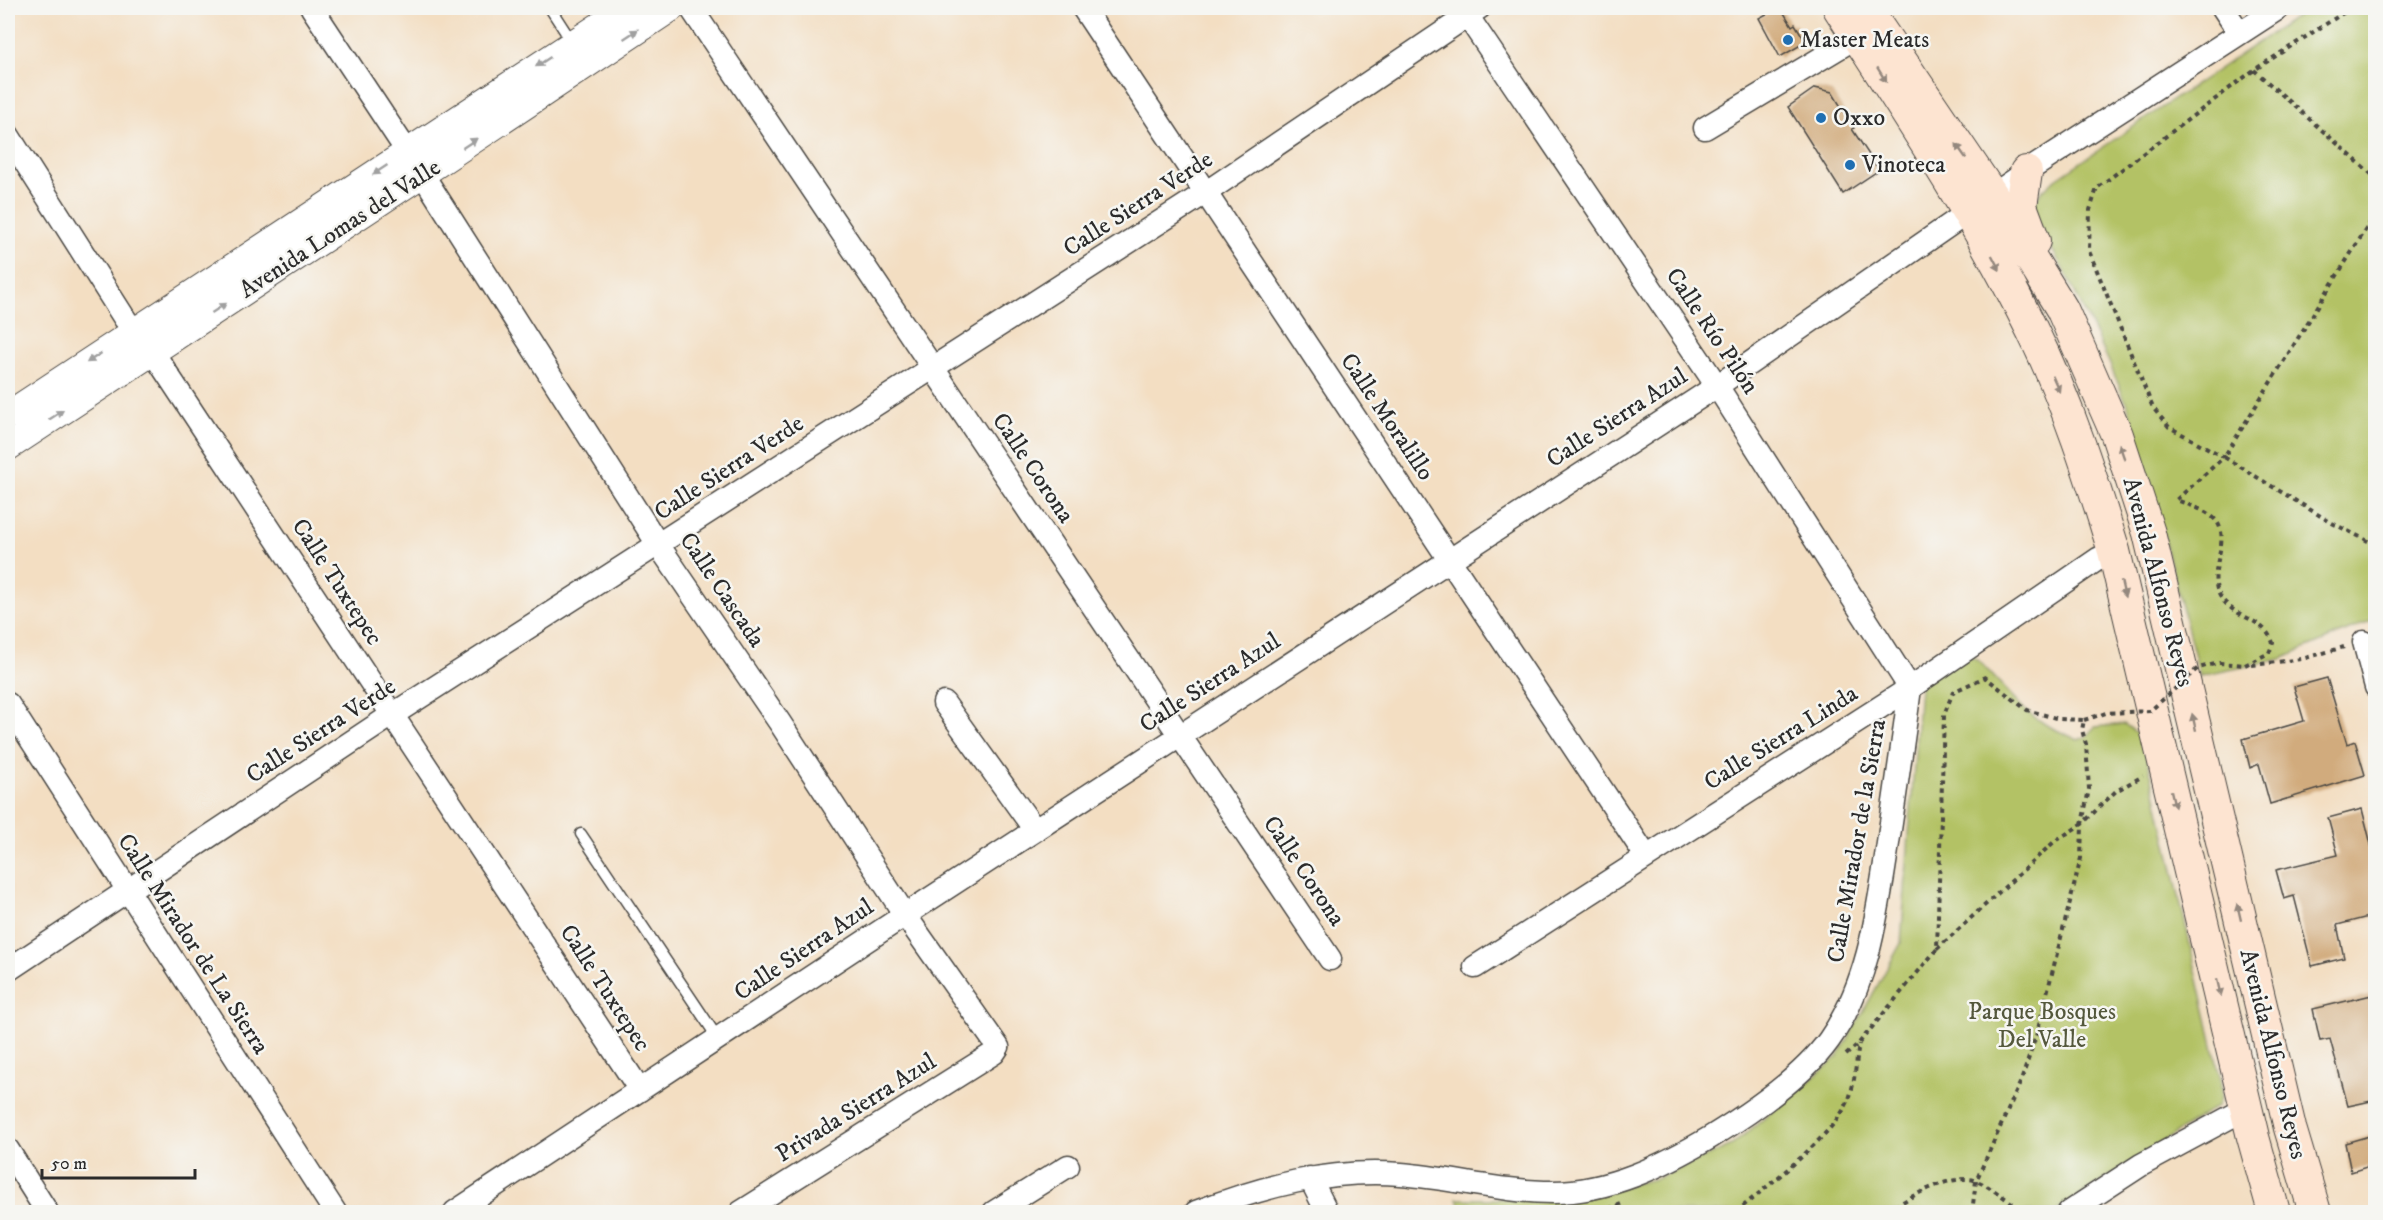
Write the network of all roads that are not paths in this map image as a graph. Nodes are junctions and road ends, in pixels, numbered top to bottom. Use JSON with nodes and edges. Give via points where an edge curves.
{"nodes":[{"id":1,"x":312,"y":8,"type":"edge"},
{"id":2,"x":550,"y":8,"type":"edge"},
{"id":3,"x":627,"y":8,"type":"edge"},
{"id":4,"x":671,"y":8,"type":"edge"},
{"id":5,"x":691,"y":8,"type":"edge"},
{"id":6,"x":1083,"y":8,"type":"edge"},
{"id":7,"x":1839,"y":8,"type":"edge"},
{"id":8,"x":2223,"y":8,"type":"edge"},
{"id":9,"x":2279,"y":8,"type":"edge"},
{"id":10,"x":1469,"y":10,"type":"edge"},
{"id":11,"x":1866,"y":23,"type":"edge"},
{"id":12,"x":2239,"y":32,"type":"junction"},
{"id":13,"x":573,"y":43,"type":"junction"},
{"id":14,"x":1705,"y":128,"type":"dead end"},
{"id":15,"x":8,"y":135,"type":"edge"},
{"id":16,"x":407,"y":151,"type":"junction"},
{"id":17,"x":2026,"y":172,"type":"junction"},
{"id":18,"x":422,"y":174,"type":"junction"},
{"id":19,"x":1205,"y":193,"type":"junction"},
{"id":20,"x":1980,"y":203,"type":"junction"},
{"id":21,"x":2062,"y":309,"type":"junction"},
{"id":22,"x":135,"y":332,"type":"junction"},
{"id":23,"x":152,"y":352,"type":"junction"},
{"id":24,"x":932,"y":368,"type":"junction"},
{"id":25,"x":1717,"y":386,"type":"junction"},
{"id":26,"x":8,"y":415,"type":"edge"},
{"id":27,"x":8,"y":447,"type":"edge"},
{"id":28,"x":659,"y":546,"type":"junction"},
{"id":29,"x":2114,"y":551,"type":"junction"},
{"id":30,"x":1450,"y":560,"type":"junction"},
{"id":31,"x":2364,"y":642,"type":"road end"},
{"id":32,"x":2376,"y":687,"type":"edge"},
{"id":33,"x":1910,"y":688,"type":"junction"},
{"id":34,"x":944,"y":702,"type":"dead end"},
{"id":35,"x":8,"y":704,"type":"edge"},
{"id":36,"x":392,"y":715,"type":"junction"},
{"id":37,"x":1181,"y":734,"type":"junction"},
{"id":38,"x":1035,"y":830,"type":"junction"},
{"id":39,"x":581,"y":834,"type":"dead end"},
{"id":40,"x":1646,"y":856,"type":"junction"},
{"id":41,"x":127,"y":892,"type":"junction"},
{"id":42,"x":905,"y":915,"type":"junction"},
{"id":43,"x":1330,"y":959,"type":"dead end"},
{"id":44,"x":1475,"y":967,"type":"dead end"},
{"id":45,"x":8,"y":970,"type":"edge"},
{"id":46,"x":719,"y":1040,"type":"junction"},
{"id":47,"x":998,"y":1047,"type":"joint"},
{"id":48,"x":640,"y":1090,"type":"junction"},
{"id":49,"x":2247,"y":1108,"type":"junction"},
{"id":50,"x":8,"y":1150,"type":"edge"},
{"id":51,"x":1068,"y":1166,"type":"dead end"},
{"id":52,"x":1310,"y":1178,"type":"junction"},
{"id":53,"x":47,"y":1212,"type":"edge"},
{"id":54,"x":335,"y":1212,"type":"edge"},
{"id":55,"x":455,"y":1212,"type":"edge"},
{"id":56,"x":741,"y":1212,"type":"edge"},
{"id":57,"x":994,"y":1212,"type":"edge"},
{"id":58,"x":1196,"y":1212,"type":"edge"},
{"id":59,"x":1326,"y":1212,"type":"edge"},
{"id":60,"x":2069,"y":1212,"type":"edge"},
{"id":61,"x":2274,"y":1212,"type":"edge"},
{"id":62,"x":2315,"y":1212,"type":"edge"}],
"edges":[{"from":1,"to":16,"type":"street","name":"Calle Cascada"},
{"from":2,"to":13,"type":"lane"},
{"from":3,"to":13,"type":"street","name":"Avenida Lomas del Valle"},
{"from":18,"to":4,"type":"street","name":"Avenida Lomas del Valle","one_way":true},
{"from":5,"to":24,"type":"street","name":"Calle Corona"},
{"from":6,"to":19,"type":"street","name":"Calle Moralillo"},
{"from":7,"to":11,"type":"main road","name":"Avenida Alfonso Reyes"},
{"from":8,"to":12,"type":"street"},
{"from":9,"to":12,"type":"street","name":"Calle Sierra Azul"},
{"from":10,"to":19,"type":"street","name":"Calle Sierra Verde"},
{"from":10,"to":25,"type":"street","name":"Calle Río Pilón"},
{"from":11,"to":14,"type":"street"},
{"from":11,"to":20,"type":"main road","name":"Avenida Alfonso Reyes"},
{"from":12,"to":17,"type":"street","name":"Calle Sierra Azul"},
{"from":13,"to":16,"type":"street","name":"Avenida Lomas del Valle","one_way":true},
{"from":15,"to":22,"type":"street","name":"Calle Tuxtepec"},
{"from":16,"to":18,"type":"street","name":"Calle Cascada"},
{"from":16,"to":22,"type":"street","name":"Avenida Lomas del Valle","one_way":true},
{"from":17,"to":20,"type":"street","name":"Calle Sierra Azul"},
{"from":17,"to":21,"type":"main road","via":[[2021,206]]},
{"from":23,"to":18,"type":"street","name":"Avenida Lomas del Valle","one_way":true},
{"from":18,"to":28,"type":"street","name":"Calle Cascada"},
{"from":19,"to":24,"type":"street","name":"Calle Sierra Verde"},
{"from":19,"to":30,"type":"street","name":"Calle Moralillo"},
{"from":20,"to":21,"type":"main road","name":"Avenida Alfonso Reyes"},
{"from":20,"to":25,"type":"street","name":"Calle Sierra Azul"},
{"from":20,"to":29,"type":"main road","name":"Avenida Alfonso Reyes","one_way":true,"via":[[2061,395]]},
{"from":62,"to":21,"type":"main road","name":"Avenida Alfonso Reyes","one_way":true,"via":[[2290,1128],[2149,533],[2116,435]]},
{"from":22,"to":23,"type":"street","name":"Calle Tuxtepec"},
{"from":22,"to":26,"type":"street","name":"Avenida Lomas del Valle","one_way":true},
{"from":27,"to":23,"type":"street","name":"Avenida Lomas del Valle","one_way":true},
{"from":23,"to":36,"type":"street","name":"Calle Tuxtepec"},
{"from":24,"to":28,"type":"street","name":"Calle Sierra Verde"},
{"from":24,"to":37,"type":"street","name":"Calle Corona"},
{"from":25,"to":30,"type":"street","name":"Calle Sierra Azul"},
{"from":25,"to":33,"type":"street","name":"Calle Río Pilón"},
{"from":28,"to":36,"type":"street","name":"Calle Sierra Verde"},
{"from":28,"to":42,"type":"street","name":"Calle Cascada"},
{"from":29,"to":33,"type":"street","name":"Calle Sierra Linda"},
{"from":29,"to":49,"type":"main road","name":"Avenida Alfonso Reyes","one_way":true},
{"from":30,"to":37,"type":"street","name":"Calle Sierra Azul"},
{"from":30,"to":40,"type":"street","name":"Calle Moralillo"},
{"from":31,"to":32,"type":"street"},
{"from":33,"to":40,"type":"street","name":"Calle Sierra Linda"},
{"from":33,"to":52,"type":"street","name":"Calle Mirador de la Sierra","via":[[1879,898],[1857,990],[1827,1043],[1790,1080],[1688,1151],[1598,1188],[1512,1190],[1400,1174]]},
{"from":34,"to":38,"type":"street"},
{"from":35,"to":41,"type":"street","name":"Calle Mirador de La Sierra"},
{"from":36,"to":41,"type":"street","name":"Calle Sierra Verde"},
{"from":36,"to":48,"type":"street","name":"Calle Tuxtepec"},
{"from":37,"to":38,"type":"street","name":"Calle Sierra Azul"},
{"from":37,"to":43,"type":"street","name":"Calle Corona"},
{"from":38,"to":42,"type":"street","name":"Calle Sierra Azul"},
{"from":39,"to":46,"type":"lane"},
{"from":40,"to":44,"type":"street","name":"Calle Sierra Linda"},
{"from":41,"to":45,"type":"street","name":"Calle Sierra Verde"},
{"from":41,"to":54,"type":"street","name":"Calle Mirador de La Sierra"},
{"from":42,"to":46,"type":"street","name":"Calle Sierra Azul"},
{"from":42,"to":47,"type":"street","name":"Calle Cascada"},
{"from":46,"to":48,"type":"street","name":"Calle Sierra Azul"},
{"from":47,"to":56,"type":"street","name":"Privada Sierra Azul"},
{"from":48,"to":55,"type":"street","name":"Calle Sierra Azul"},
{"from":49,"to":60,"type":"street","via":[[2141,1165]]},
{"from":49,"to":61,"type":"main road","name":"Avenida Alfonso Reyes"},
{"from":50,"to":53,"type":"street"},
{"from":51,"to":57,"type":"street"},
{"from":52,"to":58,"type":"street","name":"Calle Mirador de la Sierra","via":[[1232,1198]]},
{"from":52,"to":59,"type":"street"}]}
